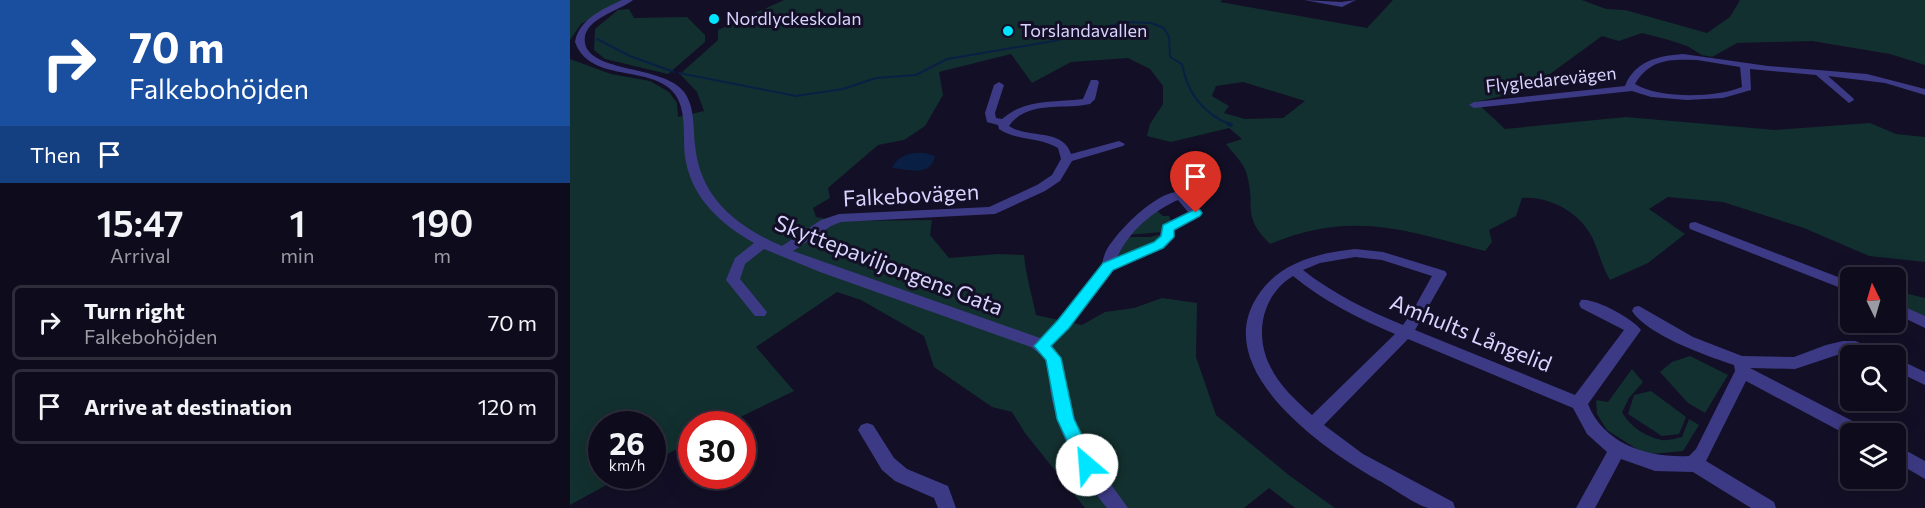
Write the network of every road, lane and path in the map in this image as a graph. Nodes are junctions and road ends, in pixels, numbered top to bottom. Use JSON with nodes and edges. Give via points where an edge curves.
{"nodes":[{"id":1,"x":629,"y":0,"type":"edge"},
{"id":2,"x":1308,"y":0,"type":"edge"},
{"id":3,"x":1352,"y":0,"type":"edge"},
{"id":4,"x":1745,"y":66,"type":"junction"},
{"id":5,"x":1820,"y":73,"type":"junction"},
{"id":6,"x":1094,"y":82,"type":"dead end"},
{"id":7,"x":999,"y":85,"type":"dead end"},
{"id":8,"x":1631,"y":88,"type":"junction"},
{"id":9,"x":1925,"y":92,"type":"edge"},
{"id":10,"x":1849,"y":100,"type":"dead end"},
{"id":11,"x":1474,"y":105,"type":"dead end"},
{"id":12,"x":1004,"y":123,"type":"junction"},
{"id":13,"x":1119,"y":144,"type":"dead end"},
{"id":14,"x":1067,"y":159,"type":"junction"},
{"id":15,"x":1695,"y":226,"type":"dead end"},
{"id":16,"x":765,"y":243,"type":"junction"},
{"id":17,"x":783,"y":252,"type":"junction"},
{"id":18,"x":1108,"y":267,"type":"junction"},
{"id":19,"x":1289,"y":272,"type":"junction"},
{"id":20,"x":1840,"y":283,"type":"edge"},
{"id":21,"x":1586,"y":304,"type":"dead end"},
{"id":22,"x":1639,"y":311,"type":"dead end"},
{"id":23,"x":760,"y":312,"type":"dead end"},
{"id":24,"x":1906,"y":313,"type":"edge"},
{"id":25,"x":1925,"y":323,"type":"edge"},
{"id":26,"x":1403,"y":336,"type":"junction"},
{"id":27,"x":1042,"y":346,"type":"junction"},
{"id":28,"x":1840,"y":348,"type":"edge"},
{"id":29,"x":1742,"y":367,"type":"junction"},
{"id":30,"x":1906,"y":369,"type":"edge"},
{"id":31,"x":1925,"y":379,"type":"edge"},
{"id":32,"x":1580,"y":404,"type":"junction"},
{"id":33,"x":1842,"y":423,"type":"edge"},
{"id":34,"x":1312,"y":426,"type":"junction"},
{"id":35,"x":867,"y":429,"type":"dead end"},
{"id":36,"x":1618,"y":449,"type":"junction"},
{"id":37,"x":1906,"y":459,"type":"edge"},
{"id":38,"x":1694,"y":463,"type":"junction"},
{"id":39,"x":1925,"y":471,"type":"edge"},
{"id":40,"x":947,"y":508,"type":"edge"},
{"id":41,"x":1119,"y":508,"type":"edge"},
{"id":42,"x":1446,"y":508,"type":"edge"},
{"id":43,"x":1585,"y":508,"type":"edge"},
{"id":44,"x":1767,"y":508,"type":"edge"}],
"edges":[{"from":1,"to":16,"type":"street","name":"Skyttepaviljongens Gata","via":[[586,27],[580,36],[583,54],[599,64],[663,80],[679,91],[688,113],[690,151],[704,194],[738,227]]},
{"from":2,"to":3,"type":"street","via":[[1342,5]]},
{"from":4,"to":5,"type":"street","name":"Flygledarevägen"},
{"from":4,"to":8,"type":"street","name":"Flygledarevägen","via":[[1696,58],[1654,61],[1637,71]]},
{"from":4,"to":8,"type":"street","name":"Flygledarevägen","via":[[1747,88],[1714,97],[1678,97]]},
{"from":5,"to":9,"type":"street","name":"Flygledarevägen","via":[[1876,77]]},
{"from":5,"to":10,"type":"street"},
{"from":6,"to":12,"type":"street","via":[[1086,102],[1028,106]]},
{"from":7,"to":12,"type":"street","via":[[990,113],[991,120]]},
{"from":8,"to":11,"type":"street","name":"Flygledarevägen"},
{"from":12,"to":14,"type":"street","via":[[1011,132],[1058,142]]},
{"from":13,"to":14,"type":"street"},
{"from":14,"to":17,"type":"street","name":"Falkebovägen","via":[[1056,178],[999,209],[972,214],[839,218]]},
{"from":15,"to":20,"type":"street"},
{"from":16,"to":17,"type":"street","name":"Skyttepaviljongens Gata"},
{"from":16,"to":23,"type":"street","via":[[735,266],[733,280]]},
{"from":17,"to":27,"type":"street","name":"Skyttepaviljongens Gata"},
{"from":18,"to":18,"type":"street","via":[[1159,245],[1167,237],[1167,228],[1196,213],[1180,195],[1160,204],[1124,237],[1108,260]]},
{"from":18,"to":27,"type":"street"},
{"from":19,"to":26,"type":"street","name":"Amhults Långelid"},
{"from":19,"to":26,"type":"street","via":[[1318,258],[1355,253],[1383,256],[1440,274]]},
{"from":19,"to":34,"type":"street","via":[[1268,287],[1260,300],[1254,344],[1280,393]]},
{"from":21,"to":32,"type":"street","via":[[1633,330]]},
{"from":22,"to":29,"type":"street","via":[[1677,337]]},
{"from":24,"to":25,"type":"street"},
{"from":26,"to":32,"type":"street","name":"Amhults Långelid"},
{"from":26,"to":34,"type":"street"},
{"from":27,"to":41,"type":"street","via":[[1055,363],[1061,401],[1077,447]]},
{"from":28,"to":29,"type":"street","via":[[1795,363]]},
{"from":29,"to":33,"type":"street"},
{"from":29,"to":38,"type":"street","via":[[1702,454]]},
{"from":30,"to":31,"type":"street"},
{"from":32,"to":36,"type":"street","via":[[1594,430]]},
{"from":34,"to":42,"type":"street","via":[[1357,459]]},
{"from":35,"to":40,"type":"street","via":[[888,464],[901,475],[941,492]]},
{"from":36,"to":38,"type":"street","via":[[1646,461],[1669,465]]},
{"from":36,"to":43,"type":"street"},
{"from":37,"to":39,"type":"street"},
{"from":38,"to":44,"type":"street"}]}
